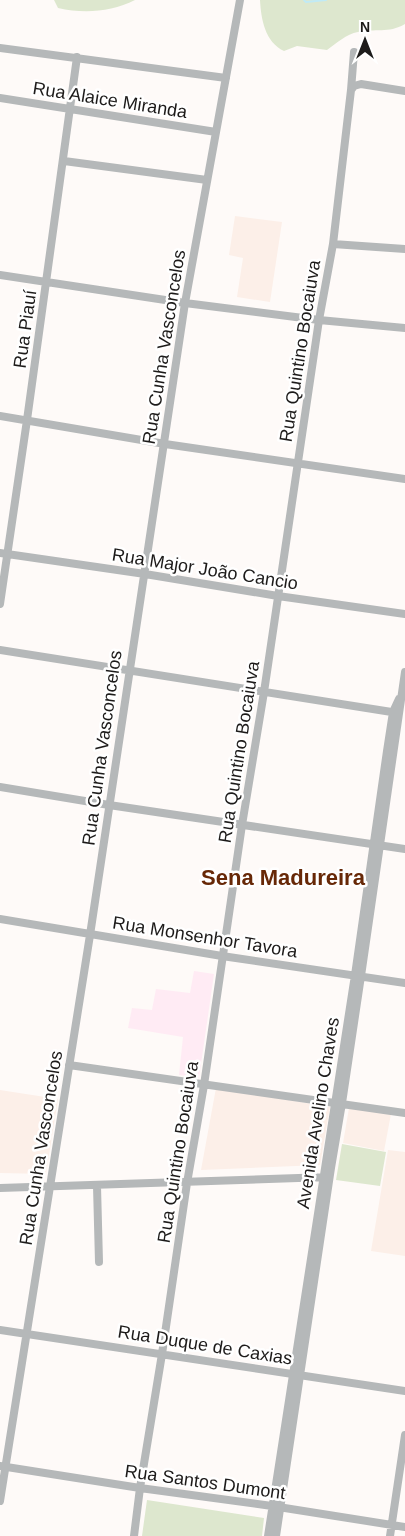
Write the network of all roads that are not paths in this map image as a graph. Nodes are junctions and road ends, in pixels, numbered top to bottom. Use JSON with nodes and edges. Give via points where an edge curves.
{"nodes":[{"id":1,"x":240,"y":0,"type":"edge"},
{"id":2,"x":0,"y":48,"type":"edge"},
{"id":3,"x":354,"y":52,"type":"dead end"},
{"id":4,"x":77,"y":58,"type":"junction"},
{"id":5,"x":226,"y":78,"type":"junction"},
{"id":6,"x":353,"y":88,"type":"junction"},
{"id":7,"x":405,"y":91,"type":"edge"},
{"id":8,"x":0,"y":98,"type":"edge"},
{"id":9,"x":71,"y":109,"type":"junction"},
{"id":10,"x":216,"y":132,"type":"junction"},
{"id":11,"x":64,"y":161,"type":"junction"},
{"id":12,"x":207,"y":180,"type":"junction"},
{"id":13,"x":333,"y":244,"type":"junction"},
{"id":14,"x":405,"y":250,"type":"edge"},
{"id":15,"x":0,"y":275,"type":"edge"},
{"id":16,"x":47,"y":281,"type":"junction"},
{"id":17,"x":185,"y":303,"type":"junction"},
{"id":18,"x":319,"y":320,"type":"junction"},
{"id":19,"x":405,"y":328,"type":"edge"},
{"id":20,"x":0,"y":416,"type":"edge"},
{"id":21,"x":28,"y":420,"type":"junction"},
{"id":22,"x":165,"y":444,"type":"junction"},
{"id":23,"x":297,"y":462,"type":"junction"},
{"id":24,"x":405,"y":479,"type":"edge"},
{"id":25,"x":4,"y":554,"type":"edge"},
{"id":26,"x":145,"y":574,"type":"junction"},
{"id":27,"x":278,"y":596,"type":"junction"},
{"id":28,"x":0,"y":604,"type":"edge"},
{"id":29,"x":405,"y":614,"type":"edge"},
{"id":30,"x":0,"y":650,"type":"edge"},
{"id":31,"x":129,"y":670,"type":"junction"},
{"id":32,"x":405,"y":672,"type":"edge"},
{"id":33,"x":264,"y":692,"type":"junction"},
{"id":34,"x":399,"y":713,"type":"edge"},
{"id":35,"x":0,"y":787,"type":"edge"},
{"id":36,"x":109,"y":805,"type":"junction"},
{"id":37,"x":242,"y":825,"type":"junction"},
{"id":38,"x":377,"y":845,"type":"junction"},
{"id":39,"x":405,"y":849,"type":"edge"},
{"id":40,"x":0,"y":919,"type":"edge"},
{"id":41,"x":90,"y":935,"type":"junction"},
{"id":42,"x":222,"y":956,"type":"junction"},
{"id":43,"x":358,"y":975,"type":"junction"},
{"id":44,"x":405,"y":983,"type":"edge"},
{"id":45,"x":70,"y":1064,"type":"junction"},
{"id":46,"x":204,"y":1085,"type":"junction"},
{"id":47,"x":338,"y":1103,"type":"junction"},
{"id":48,"x":405,"y":1113,"type":"edge"},
{"id":49,"x":326,"y":1177,"type":"junction"},
{"id":50,"x":187,"y":1183,"type":"junction"},
{"id":51,"x":96,"y":1186,"type":"junction"},
{"id":52,"x":50,"y":1187,"type":"junction"},
{"id":53,"x":0,"y":1188,"type":"edge"},
{"id":54,"x":99,"y":1262,"type":"dead end"},
{"id":55,"x":0,"y":1330,"type":"edge"},
{"id":56,"x":27,"y":1334,"type":"junction"},
{"id":57,"x":162,"y":1354,"type":"junction"},
{"id":58,"x":297,"y":1375,"type":"junction"},
{"id":59,"x":405,"y":1391,"type":"edge"},
{"id":60,"x":405,"y":1435,"type":"edge"},
{"id":61,"x":3,"y":1466,"type":"edge"},
{"id":62,"x":140,"y":1488,"type":"junction"},
{"id":63,"x":0,"y":1501,"type":"edge"},
{"id":64,"x":276,"y":1507,"type":"junction"},
{"id":65,"x":391,"y":1524,"type":"junction"},
{"id":66,"x":405,"y":1527,"type":"edge"},
{"id":67,"x":134,"y":1536,"type":"edge"},
{"id":68,"x":268,"y":1536,"type":"edge"},
{"id":69,"x":276,"y":1536,"type":"edge"},
{"id":70,"x":390,"y":1536,"type":"edge"}],
"edges":[{"from":1,"to":5,"type":"street","name":"Rua Cunha Vasconcelos"},
{"from":2,"to":4,"type":"street"},
{"from":3,"to":6,"type":"street","name":"Rua Quintino Bocaiuva"},
{"from":4,"to":5,"type":"street"},
{"from":4,"to":9,"type":"street","name":"Rua Piauí"},
{"from":5,"to":10,"type":"street","name":"Rua Cunha Vasconcelos"},
{"from":6,"to":7,"type":"street","via":[[361,84]]},
{"from":6,"to":13,"type":"street","name":"Rua Quintino Bocaiuva"},
{"from":8,"to":9,"type":"street","name":"Rua Alaice Miranda"},
{"from":9,"to":10,"type":"street","name":"Rua Alaice Miranda"},
{"from":9,"to":11,"type":"street","name":"Rua Piauí"},
{"from":10,"to":12,"type":"street","name":"Rua Cunha Vasconcelos"},
{"from":11,"to":12,"type":"street"},
{"from":11,"to":16,"type":"street","name":"Rua Piauí"},
{"from":12,"to":17,"type":"street","name":"Rua Cunha Vasconcelos"},
{"from":13,"to":14,"type":"street"},
{"from":13,"to":18,"type":"street","name":"Rua Quintino Bocaiuva"},
{"from":15,"to":16,"type":"street"},
{"from":16,"to":17,"type":"street"},
{"from":16,"to":21,"type":"street","name":"Rua Piauí"},
{"from":17,"to":18,"type":"street"},
{"from":17,"to":22,"type":"street","name":"Rua Cunha Vasconcelos"},
{"from":18,"to":19,"type":"street"},
{"from":18,"to":23,"type":"street","name":"Rua Quintino Bocaiuva"},
{"from":20,"to":21,"type":"street"},
{"from":21,"to":22,"type":"street"},
{"from":21,"to":25,"type":"street","name":"Rua Piauí"},
{"from":22,"to":23,"type":"street"},
{"from":22,"to":26,"type":"street","name":"Rua Cunha Vasconcelos"},
{"from":23,"to":24,"type":"street"},
{"from":23,"to":27,"type":"street","name":"Rua Quintino Bocaiuva"},
{"from":25,"to":26,"type":"street","name":"Rua Major João Cancio"},
{"from":25,"to":28,"type":"street","name":"Rua Piauí"},
{"from":26,"to":27,"type":"street","name":"Rua Major João Cancio"},
{"from":26,"to":31,"type":"street","name":"Rua Cunha Vasconcelos"},
{"from":27,"to":29,"type":"street","name":"Rua Major João Cancio"},
{"from":27,"to":33,"type":"street","name":"Rua Quintino Bocaiuva"},
{"from":30,"to":31,"type":"street"},
{"from":31,"to":33,"type":"street"},
{"from":31,"to":36,"type":"street","name":"Rua Cunha Vasconcelos"},
{"from":32,"to":34,"type":"street","name":"Avenida Avelino Chaves"},
{"from":33,"to":34,"type":"street"},
{"from":33,"to":37,"type":"street","name":"Rua Quintino Bocaiuva"},
{"from":34,"to":38,"type":"street","name":"Avenida Avelino Chaves"},
{"from":35,"to":36,"type":"street"},
{"from":36,"to":37,"type":"street"},
{"from":36,"to":41,"type":"street","name":"Rua Cunha Vasconcelos"},
{"from":37,"to":38,"type":"street"},
{"from":37,"to":42,"type":"street","name":"Rua Quintino Bocaiuva"},
{"from":38,"to":39,"type":"street"},
{"from":38,"to":43,"type":"street","name":"Avenida Avelino Chaves"},
{"from":40,"to":41,"type":"street","name":"Rua Monsenhor Tavora"},
{"from":41,"to":42,"type":"street","name":"Rua Monsenhor Tavora"},
{"from":41,"to":45,"type":"street","name":"Rua Cunha Vasconcelos"},
{"from":42,"to":43,"type":"street","name":"Rua Monsenhor Tavora"},
{"from":42,"to":46,"type":"street","name":"Rua Quintino Bocaiuva"},
{"from":43,"to":44,"type":"street","name":"Rua Monsenhor Tavora"},
{"from":43,"to":47,"type":"street","name":"Avenida Avelino Chaves"},
{"from":45,"to":46,"type":"street"},
{"from":45,"to":52,"type":"street","name":"Rua Cunha Vasconcelos"},
{"from":46,"to":47,"type":"street"},
{"from":46,"to":50,"type":"street","name":"Rua Quintino Bocaiuva"},
{"from":47,"to":48,"type":"street"},
{"from":47,"to":49,"type":"street","name":"Avenida Avelino Chaves"},
{"from":49,"to":50,"type":"street"},
{"from":49,"to":58,"type":"street","name":"Avenida Avelino Chaves"},
{"from":50,"to":51,"type":"street"},
{"from":50,"to":57,"type":"street","name":"Rua Quintino Bocaiuva"},
{"from":51,"to":52,"type":"street"},
{"from":51,"to":54,"type":"street"},
{"from":52,"to":53,"type":"street"},
{"from":52,"to":56,"type":"street","name":"Rua Cunha Vasconcelos"},
{"from":55,"to":56,"type":"street","name":"Rua Duque de Caxias"},
{"from":56,"to":57,"type":"street","name":"Rua Duque de Caxias"},
{"from":56,"to":61,"type":"street","name":"Rua Cunha Vasconcelos"},
{"from":57,"to":58,"type":"street","name":"Rua Duque de Caxias"},
{"from":57,"to":62,"type":"street","name":"Rua Quintino Bocaiuva"},
{"from":58,"to":59,"type":"street","name":"Rua Duque de Caxias"},
{"from":58,"to":64,"type":"street","name":"Avenida Avelino Chaves"},
{"from":60,"to":65,"type":"street"},
{"from":61,"to":62,"type":"street","name":"Rua Santos Dumont"},
{"from":61,"to":63,"type":"street","name":"Rua Cunha Vasconcelos"},
{"from":62,"to":64,"type":"street","name":"Rua Santos Dumont"},
{"from":62,"to":67,"type":"street","name":"Rua Quintino Bocaiuva"},
{"from":64,"to":65,"type":"street","name":"Rua Santos Dumont"},
{"from":64,"to":68,"type":"street","name":"Avenida Avelino Chaves"},
{"from":64,"to":69,"type":"street","name":"Avenida Avelino Chaves"},
{"from":65,"to":66,"type":"street","name":"Rua Santos Dumont"},
{"from":65,"to":70,"type":"street"}]}
